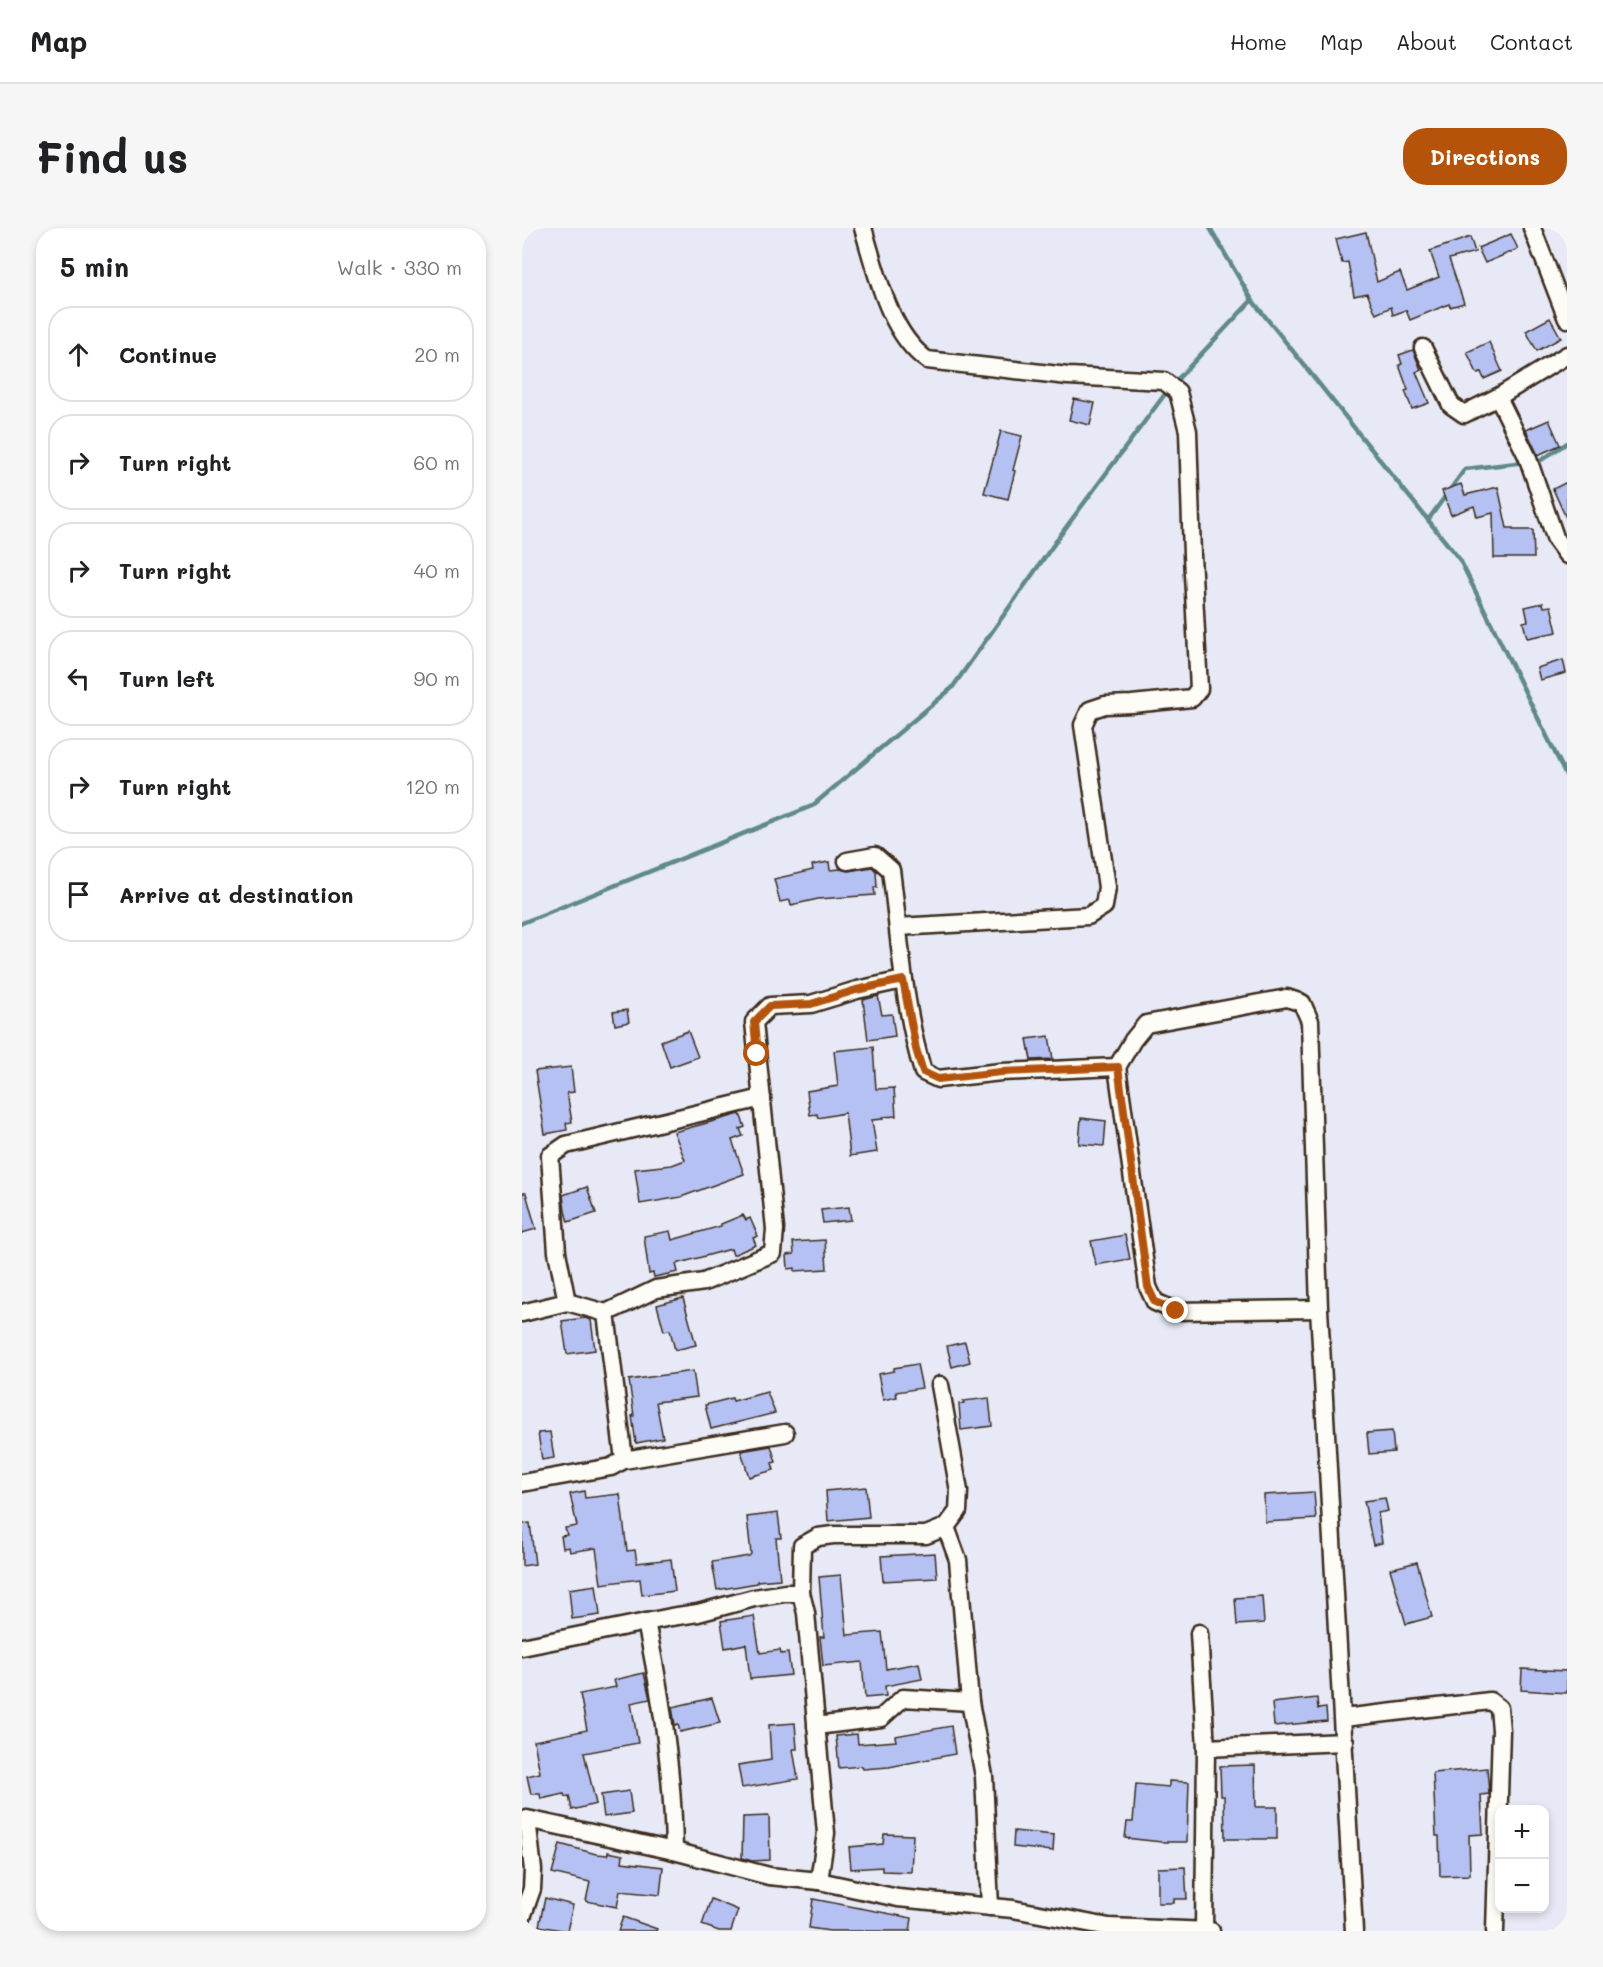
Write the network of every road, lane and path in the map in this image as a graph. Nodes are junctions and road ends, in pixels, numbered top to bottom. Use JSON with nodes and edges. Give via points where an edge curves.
{"nodes":[{"id":1,"x":863,"y":228,"type":"edge"},
{"id":2,"x":1532,"y":228,"type":"edge"},
{"id":3,"x":1567,"y":319,"type":"edge"},
{"id":4,"x":1423,"y":348,"type":"dead end"},
{"id":5,"x":1567,"y":355,"type":"edge"},
{"id":6,"x":1498,"y":397,"type":"junction"},
{"id":7,"x":1567,"y":555,"type":"edge"},
{"id":8,"x":847,"y":861,"type":"dead end"},
{"id":9,"x":898,"y":927,"type":"junction"},
{"id":10,"x":903,"y":980,"type":"junction"},
{"id":11,"x":1118,"y":1067,"type":"junction"},
{"id":12,"x":762,"y":1098,"type":"junction"},
{"id":13,"x":567,"y":1302,"type":"junction"},
{"id":14,"x":1319,"y":1309,"type":"junction"},
{"id":15,"x":522,"y":1313,"type":"edge"},
{"id":16,"x":606,"y":1313,"type":"junction"},
{"id":17,"x":940,"y":1385,"type":"dead end"},
{"id":18,"x":785,"y":1434,"type":"dead end"},
{"id":19,"x":624,"y":1460,"type":"junction"},
{"id":20,"x":522,"y":1483,"type":"edge"},
{"id":21,"x":946,"y":1527,"type":"junction"},
{"id":22,"x":801,"y":1593,"type":"junction"},
{"id":23,"x":646,"y":1622,"type":"junction"},
{"id":24,"x":1199,"y":1633,"type":"dead end"},
{"id":25,"x":522,"y":1647,"type":"edge"},
{"id":26,"x":970,"y":1702,"type":"junction"},
{"id":27,"x":1343,"y":1718,"type":"junction"},
{"id":28,"x":816,"y":1726,"type":"junction"},
{"id":29,"x":1345,"y":1742,"type":"junction"},
{"id":30,"x":1206,"y":1748,"type":"junction"},
{"id":31,"x":525,"y":1813,"type":"edge"},
{"id":32,"x":674,"y":1851,"type":"junction"},
{"id":33,"x":819,"y":1881,"type":"junction"},
{"id":34,"x":990,"y":1907,"type":"junction"},
{"id":35,"x":522,"y":1917,"type":"edge"},
{"id":36,"x":1128,"y":1929,"type":"edge"},
{"id":37,"x":1208,"y":1930,"type":"edge"},
{"id":38,"x":1354,"y":1931,"type":"edge"},
{"id":39,"x":1495,"y":1931,"type":"edge"}],
"edges":[{"from":1,"to":9,"type":"street","via":[[901,332],[914,351],[927,360],[1068,376],[1164,381],[1178,392],[1188,431],[1199,689],[1192,698],[1105,705],[1090,710],[1083,725],[1107,887],[1104,906],[1088,916]]},
{"from":2,"to":3,"type":"street"},
{"from":4,"to":6,"type":"street","via":[[1451,405],[1464,414]]},
{"from":5,"to":6,"type":"street"},
{"from":6,"to":7,"type":"street","via":[[1527,456],[1556,540]]},
{"from":8,"to":9,"type":"street","via":[[875,856],[891,870]]},
{"from":9,"to":10,"type":"street"},
{"from":10,"to":11,"type":"street","via":[[923,1072],[938,1079]]},
{"from":10,"to":12,"type":"street","via":[[811,1004],[770,1006],[754,1022]]},
{"from":11,"to":14,"type":"street","via":[[1148,1287],[1155,1302],[1176,1311]]},
{"from":11,"to":14,"type":"street","via":[[1146,1024],[1287,998],[1302,1003],[1310,1021]]},
{"from":12,"to":13,"type":"street","via":[[566,1144],[550,1156],[557,1252]]},
{"from":12,"to":16,"type":"street","via":[[775,1230],[773,1253],[704,1282],[656,1289]]},
{"from":13,"to":15,"type":"street"},
{"from":13,"to":16,"type":"street"},
{"from":14,"to":27,"type":"street"},
{"from":16,"to":19,"type":"street"},
{"from":17,"to":21,"type":"street","via":[[959,1491],[958,1511]]},
{"from":18,"to":19,"type":"street"},
{"from":19,"to":20,"type":"street","via":[[611,1467]]},
{"from":21,"to":22,"type":"street","via":[[926,1535],[818,1537],[802,1546]]},
{"from":21,"to":26,"type":"street","via":[[958,1560]]},
{"from":22,"to":23,"type":"street","via":[[754,1598]]},
{"from":22,"to":28,"type":"street"},
{"from":23,"to":25,"type":"street"},
{"from":23,"to":32,"type":"street","via":[[666,1735]]},
{"from":24,"to":30,"type":"street"},
{"from":26,"to":28,"type":"street","via":[[903,1698],[881,1718]]},
{"from":26,"to":34,"type":"street","via":[[984,1776]]},
{"from":27,"to":29,"type":"street"},
{"from":27,"to":39,"type":"street","via":[[1490,1701],[1499,1708]]},
{"from":28,"to":33,"type":"street","via":[[826,1833]]},
{"from":29,"to":30,"type":"street"},
{"from":29,"to":38,"type":"street"},
{"from":30,"to":37,"type":"street"},
{"from":31,"to":32,"type":"street"},
{"from":31,"to":35,"type":"street","via":[[533,1870],[532,1889]]},
{"from":32,"to":33,"type":"street","via":[[770,1876]]},
{"from":33,"to":34,"type":"street","via":[[898,1898]]},
{"from":34,"to":36,"type":"street"},
{"from":36,"to":37,"type":"street"}]}
